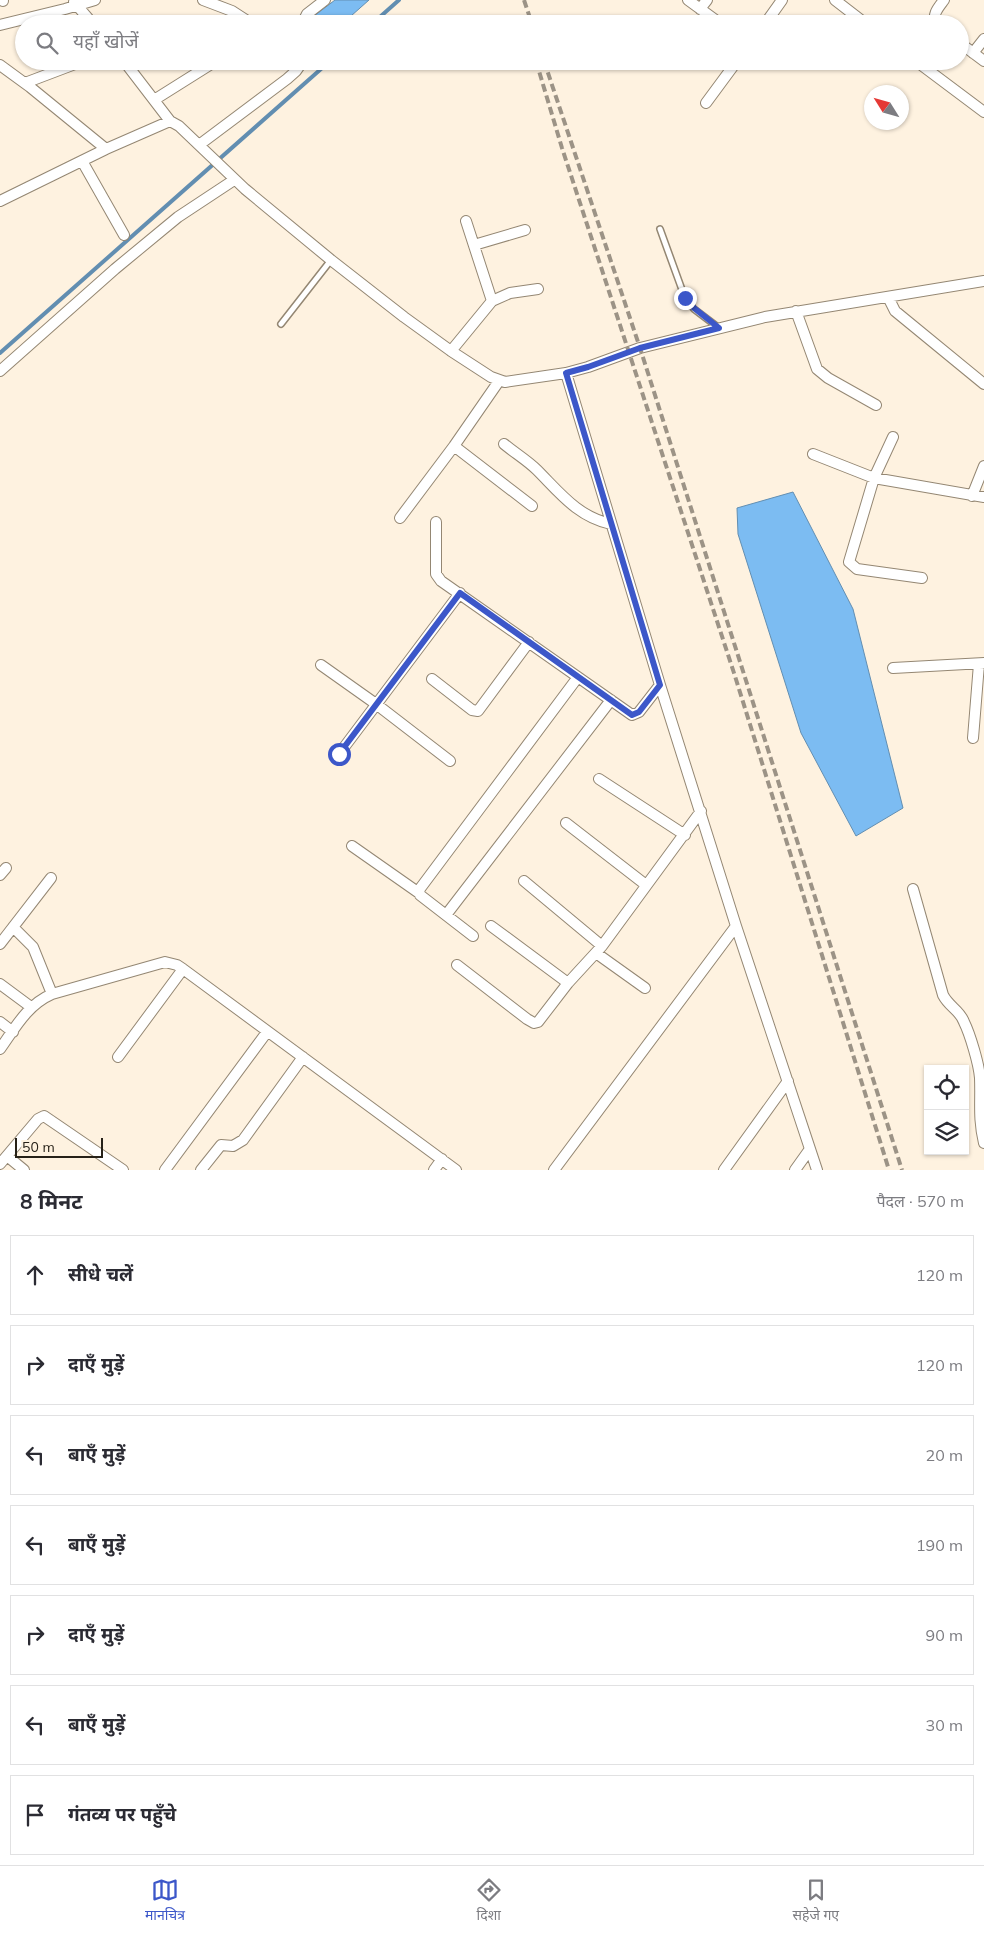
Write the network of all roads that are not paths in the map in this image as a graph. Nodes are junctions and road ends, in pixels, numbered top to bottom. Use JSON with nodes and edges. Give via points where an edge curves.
{"nodes":[{"id":1,"x":95,"y":0,"type":"edge"},
{"id":2,"x":203,"y":0,"type":"edge"},
{"id":3,"x":325,"y":0,"type":"edge"},
{"id":4,"x":688,"y":0,"type":"edge"},
{"id":5,"x":707,"y":0,"type":"edge"},
{"id":6,"x":782,"y":0,"type":"edge"},
{"id":7,"x":944,"y":0,"type":"edge"},
{"id":8,"x":840,"y":1,"type":"edge"},
{"id":9,"x":75,"y":3,"type":"edge"},
{"id":10,"x":700,"y":9,"type":"junction"},
{"id":11,"x":34,"y":15,"type":"edge"},
{"id":12,"x":85,"y":15,"type":"edge"},
{"id":13,"x":238,"y":15,"type":"edge"},
{"id":14,"x":306,"y":15,"type":"edge"},
{"id":15,"x":708,"y":15,"type":"edge"},
{"id":16,"x":771,"y":15,"type":"edge"},
{"id":17,"x":856,"y":15,"type":"edge"},
{"id":18,"x":935,"y":15,"type":"edge"},
{"id":19,"x":15,"y":21,"type":"edge"},
{"id":20,"x":0,"y":25,"type":"edge"},
{"id":21,"x":984,"y":39,"type":"edge"},
{"id":22,"x":969,"y":49,"type":"edge"},
{"id":23,"x":974,"y":53,"type":"junction"},
{"id":24,"x":984,"y":61,"type":"edge"},
{"id":25,"x":0,"y":65,"type":"edge"},
{"id":26,"x":58,"y":70,"type":"edge"},
{"id":27,"x":131,"y":70,"type":"edge"},
{"id":28,"x":202,"y":70,"type":"edge"},
{"id":29,"x":295,"y":70,"type":"edge"},
{"id":30,"x":730,"y":70,"type":"edge"},
{"id":31,"x":928,"y":70,"type":"edge"},
{"id":32,"x":25,"y":82,"type":"junction"},
{"id":33,"x":154,"y":100,"type":"junction"},
{"id":34,"x":706,"y":103,"type":"dead end"},
{"id":35,"x":984,"y":112,"type":"edge"},
{"id":36,"x":170,"y":121,"type":"junction"},
{"id":37,"x":198,"y":145,"type":"junction"},
{"id":38,"x":106,"y":149,"type":"junction"},
{"id":39,"x":82,"y":161,"type":"junction"},
{"id":40,"x":234,"y":180,"type":"junction"},
{"id":41,"x":0,"y":201,"type":"edge"},
{"id":42,"x":466,"y":221,"type":"dead end"},
{"id":43,"x":660,"y":229,"type":"dead end"},
{"id":44,"x":525,"y":230,"type":"dead end"},
{"id":45,"x":124,"y":235,"type":"dead end"},
{"id":46,"x":474,"y":246,"type":"junction"},
{"id":47,"x":331,"y":260,"type":"junction"},
{"id":48,"x":984,"y":282,"type":"edge"},
{"id":49,"x":538,"y":289,"type":"dead end"},
{"id":50,"x":888,"y":297,"type":"junction"},
{"id":51,"x":492,"y":301,"type":"junction"},
{"id":52,"x":796,"y":311,"type":"junction"},
{"id":53,"x":282,"y":324,"type":"dead end"},
{"id":54,"x":719,"y":328,"type":"junction"},
{"id":55,"x":451,"y":351,"type":"junction"},
{"id":56,"x":0,"y":371,"type":"edge"},
{"id":57,"x":566,"y":373,"type":"junction"},
{"id":58,"x":499,"y":380,"type":"junction"},
{"id":59,"x":984,"y":384,"type":"edge"},
{"id":60,"x":876,"y":405,"type":"dead end"},
{"id":61,"x":893,"y":437,"type":"dead end"},
{"id":62,"x":504,"y":444,"type":"dead end"},
{"id":63,"x":454,"y":446,"type":"junction"},
{"id":64,"x":813,"y":454,"type":"dead end"},
{"id":65,"x":984,"y":466,"type":"edge"},
{"id":66,"x":874,"y":478,"type":"junction"},
{"id":67,"x":972,"y":496,"type":"junction"},
{"id":68,"x":984,"y":497,"type":"edge"},
{"id":69,"x":532,"y":506,"type":"dead end"},
{"id":70,"x":400,"y":518,"type":"dead end"},
{"id":71,"x":436,"y":522,"type":"dead end"},
{"id":72,"x":611,"y":524,"type":"junction"},
{"id":73,"x":922,"y":578,"type":"dead end"},
{"id":74,"x":460,"y":593,"type":"junction"},
{"id":75,"x":529,"y":642,"type":"junction"},
{"id":76,"x":982,"y":663,"type":"edge"},
{"id":77,"x":321,"y":665,"type":"dead end"},
{"id":78,"x":893,"y":668,"type":"dead end"},
{"id":79,"x":578,"y":677,"type":"junction"},
{"id":80,"x":432,"y":679,"type":"dead end"},
{"id":81,"x":660,"y":685,"type":"junction"},
{"id":82,"x":611,"y":700,"type":"junction"},
{"id":83,"x":376,"y":704,"type":"junction"},
{"id":84,"x":973,"y":738,"type":"dead end"},
{"id":85,"x":339,"y":754,"type":"dead end"},
{"id":86,"x":450,"y":761,"type":"dead end"},
{"id":87,"x":599,"y":779,"type":"dead end"},
{"id":88,"x":701,"y":811,"type":"junction"},
{"id":89,"x":566,"y":824,"type":"dead end"},
{"id":90,"x":685,"y":835,"type":"junction"},
{"id":91,"x":352,"y":846,"type":"dead end"},
{"id":92,"x":51,"y":878,"type":"dead end"},
{"id":93,"x":524,"y":881,"type":"dead end"},
{"id":94,"x":646,"y":885,"type":"junction"},
{"id":95,"x":913,"y":889,"type":"dead end"},
{"id":96,"x":419,"y":893,"type":"junction"},
{"id":97,"x":446,"y":915,"type":"junction"},
{"id":98,"x":491,"y":926,"type":"dead end"},
{"id":99,"x":736,"y":926,"type":"junction"},
{"id":100,"x":13,"y":927,"type":"junction"},
{"id":101,"x":473,"y":936,"type":"dead end"},
{"id":102,"x":0,"y":944,"type":"edge"},
{"id":103,"x":599,"y":949,"type":"junction"},
{"id":104,"x":457,"y":965,"type":"dead end"},
{"id":105,"x":183,"y":969,"type":"junction"},
{"id":106,"x":568,"y":983,"type":"junction"},
{"id":107,"x":0,"y":984,"type":"edge"},
{"id":108,"x":645,"y":988,"type":"dead end"},
{"id":109,"x":52,"y":994,"type":"junction"},
{"id":110,"x":31,"y":1007,"type":"junction"},
{"id":111,"x":0,"y":1022,"type":"edge"},
{"id":112,"x":13,"y":1032,"type":"junction"},
{"id":113,"x":268,"y":1032,"type":"junction"},
{"id":114,"x":0,"y":1049,"type":"edge"},
{"id":115,"x":118,"y":1057,"type":"dead end"},
{"id":116,"x":303,"y":1057,"type":"junction"},
{"id":117,"x":788,"y":1081,"type":"junction"},
{"id":118,"x":984,"y":1143,"type":"edge"},
{"id":119,"x":810,"y":1150,"type":"junction"},
{"id":120,"x":442,"y":1159,"type":"junction"},
{"id":121,"x":3,"y":1160,"type":"edge"},
{"id":122,"x":556,"y":1169,"type":"edge"},
{"id":123,"x":24,"y":1170,"type":"edge"},
{"id":124,"x":123,"y":1170,"type":"edge"},
{"id":125,"x":165,"y":1170,"type":"edge"},
{"id":126,"x":201,"y":1170,"type":"edge"},
{"id":127,"x":434,"y":1170,"type":"edge"},
{"id":128,"x":456,"y":1170,"type":"edge"},
{"id":129,"x":724,"y":1170,"type":"edge"},
{"id":130,"x":795,"y":1170,"type":"edge"},
{"id":131,"x":817,"y":1170,"type":"edge"}],
"edges":[{"from":1,"to":9,"type":"street"},
{"from":2,"to":13,"type":"street"},
{"from":3,"to":14,"type":"street"},
{"from":4,"to":10,"type":"street"},
{"from":5,"to":10,"type":"street"},
{"from":6,"to":16,"type":"street"},
{"from":7,"to":18,"type":"street"},
{"from":8,"to":17,"type":"street"},
{"from":9,"to":11,"type":"street"},
{"from":9,"to":12,"type":"street"},
{"from":10,"to":15,"type":"street"},
{"from":19,"to":20,"type":"street"},
{"from":21,"to":23,"type":"street"},
{"from":22,"to":23,"type":"street"},
{"from":23,"to":24,"type":"street"},
{"from":25,"to":32,"type":"street"},
{"from":26,"to":32,"type":"street"},
{"from":27,"to":33,"type":"street"},
{"from":28,"to":33,"type":"street"},
{"from":29,"to":37,"type":"street"},
{"from":30,"to":34,"type":"street"},
{"from":31,"to":35,"type":"street"},
{"from":32,"to":38,"type":"street"},
{"from":33,"to":36,"type":"street"},
{"from":36,"to":37,"type":"street"},
{"from":36,"to":38,"type":"street"},
{"from":37,"to":40,"type":"street"},
{"from":38,"to":39,"type":"street"},
{"from":39,"to":41,"type":"street"},
{"from":39,"to":45,"type":"street"},
{"from":40,"to":47,"type":"street"},
{"from":40,"to":56,"type":"street","via":[[171,223]]},
{"from":42,"to":46,"type":"street"},
{"from":43,"to":54,"type":"lane","via":[[685,298]]},
{"from":44,"to":46,"type":"street"},
{"from":46,"to":51,"type":"street"},
{"from":47,"to":53,"type":"lane"},
{"from":47,"to":55,"type":"street"},
{"from":48,"to":50,"type":"street"},
{"from":49,"to":51,"type":"street","via":[[510,292]]},
{"from":50,"to":52,"type":"street"},
{"from":50,"to":59,"type":"street","via":[[896,311]]},
{"from":51,"to":55,"type":"street"},
{"from":52,"to":54,"type":"street"},
{"from":52,"to":60,"type":"street","via":[[817,369]]},
{"from":54,"to":57,"type":"street","via":[[640,348]]},
{"from":55,"to":58,"type":"street"},
{"from":57,"to":58,"type":"street","via":[[510,382]]},
{"from":57,"to":72,"type":"street"},
{"from":58,"to":63,"type":"street"},
{"from":61,"to":66,"type":"street"},
{"from":62,"to":72,"type":"street","via":[[590,518]]},
{"from":63,"to":69,"type":"street"},
{"from":63,"to":70,"type":"street"},
{"from":64,"to":66,"type":"street"},
{"from":65,"to":67,"type":"street"},
{"from":66,"to":67,"type":"street"},
{"from":66,"to":73,"type":"street","via":[[849,562],[857,569]]},
{"from":67,"to":68,"type":"street"},
{"from":71,"to":74,"type":"street","via":[[436,574]]},
{"from":72,"to":81,"type":"street"},
{"from":74,"to":75,"type":"street"},
{"from":74,"to":83,"type":"street"},
{"from":75,"to":79,"type":"street"},
{"from":75,"to":80,"type":"street","via":[[478,711],[472,710]]},
{"from":76,"to":78,"type":"street"},
{"from":76,"to":84,"type":"street"},
{"from":77,"to":83,"type":"street"},
{"from":79,"to":82,"type":"street"},
{"from":79,"to":96,"type":"street"},
{"from":81,"to":82,"type":"street","via":[[636,714],[632,715]]},
{"from":81,"to":88,"type":"street"},
{"from":82,"to":97,"type":"street"},
{"from":83,"to":85,"type":"street"},
{"from":83,"to":86,"type":"street"},
{"from":87,"to":90,"type":"street"},
{"from":88,"to":90,"type":"street"},
{"from":88,"to":99,"type":"street"},
{"from":89,"to":94,"type":"street"},
{"from":90,"to":94,"type":"street"},
{"from":91,"to":96,"type":"street"},
{"from":92,"to":100,"type":"street"},
{"from":93,"to":103,"type":"street"},
{"from":94,"to":103,"type":"street"},
{"from":95,"to":118,"type":"street","via":[[943,995],[965,1022],[979,1072],[980,1123]]},
{"from":96,"to":97,"type":"street"},
{"from":97,"to":101,"type":"street"},
{"from":98,"to":106,"type":"street"},
{"from":99,"to":117,"type":"street"},
{"from":99,"to":122,"type":"street"},
{"from":100,"to":102,"type":"street"},
{"from":100,"to":109,"type":"street","via":[[33,947]]},
{"from":103,"to":106,"type":"street"},
{"from":103,"to":108,"type":"street"},
{"from":104,"to":106,"type":"street","via":[[534,1023]]},
{"from":105,"to":109,"type":"street","via":[[165,962]]},
{"from":105,"to":113,"type":"street"},
{"from":105,"to":115,"type":"street"},
{"from":107,"to":110,"type":"street"},
{"from":109,"to":110,"type":"street"},
{"from":110,"to":112,"type":"street"},
{"from":111,"to":112,"type":"street"},
{"from":112,"to":114,"type":"street"},
{"from":113,"to":116,"type":"street"},
{"from":113,"to":125,"type":"street"},
{"from":116,"to":120,"type":"street"},
{"from":116,"to":126,"type":"street","via":[[243,1140],[233,1146],[222,1145]]},
{"from":117,"to":119,"type":"street"},
{"from":117,"to":129,"type":"street"},
{"from":119,"to":130,"type":"street"},
{"from":119,"to":131,"type":"street"},
{"from":120,"to":127,"type":"street"},
{"from":120,"to":128,"type":"street"},
{"from":121,"to":123,"type":"street"},
{"from":121,"to":124,"type":"street","via":[[44,1116]]}]}
